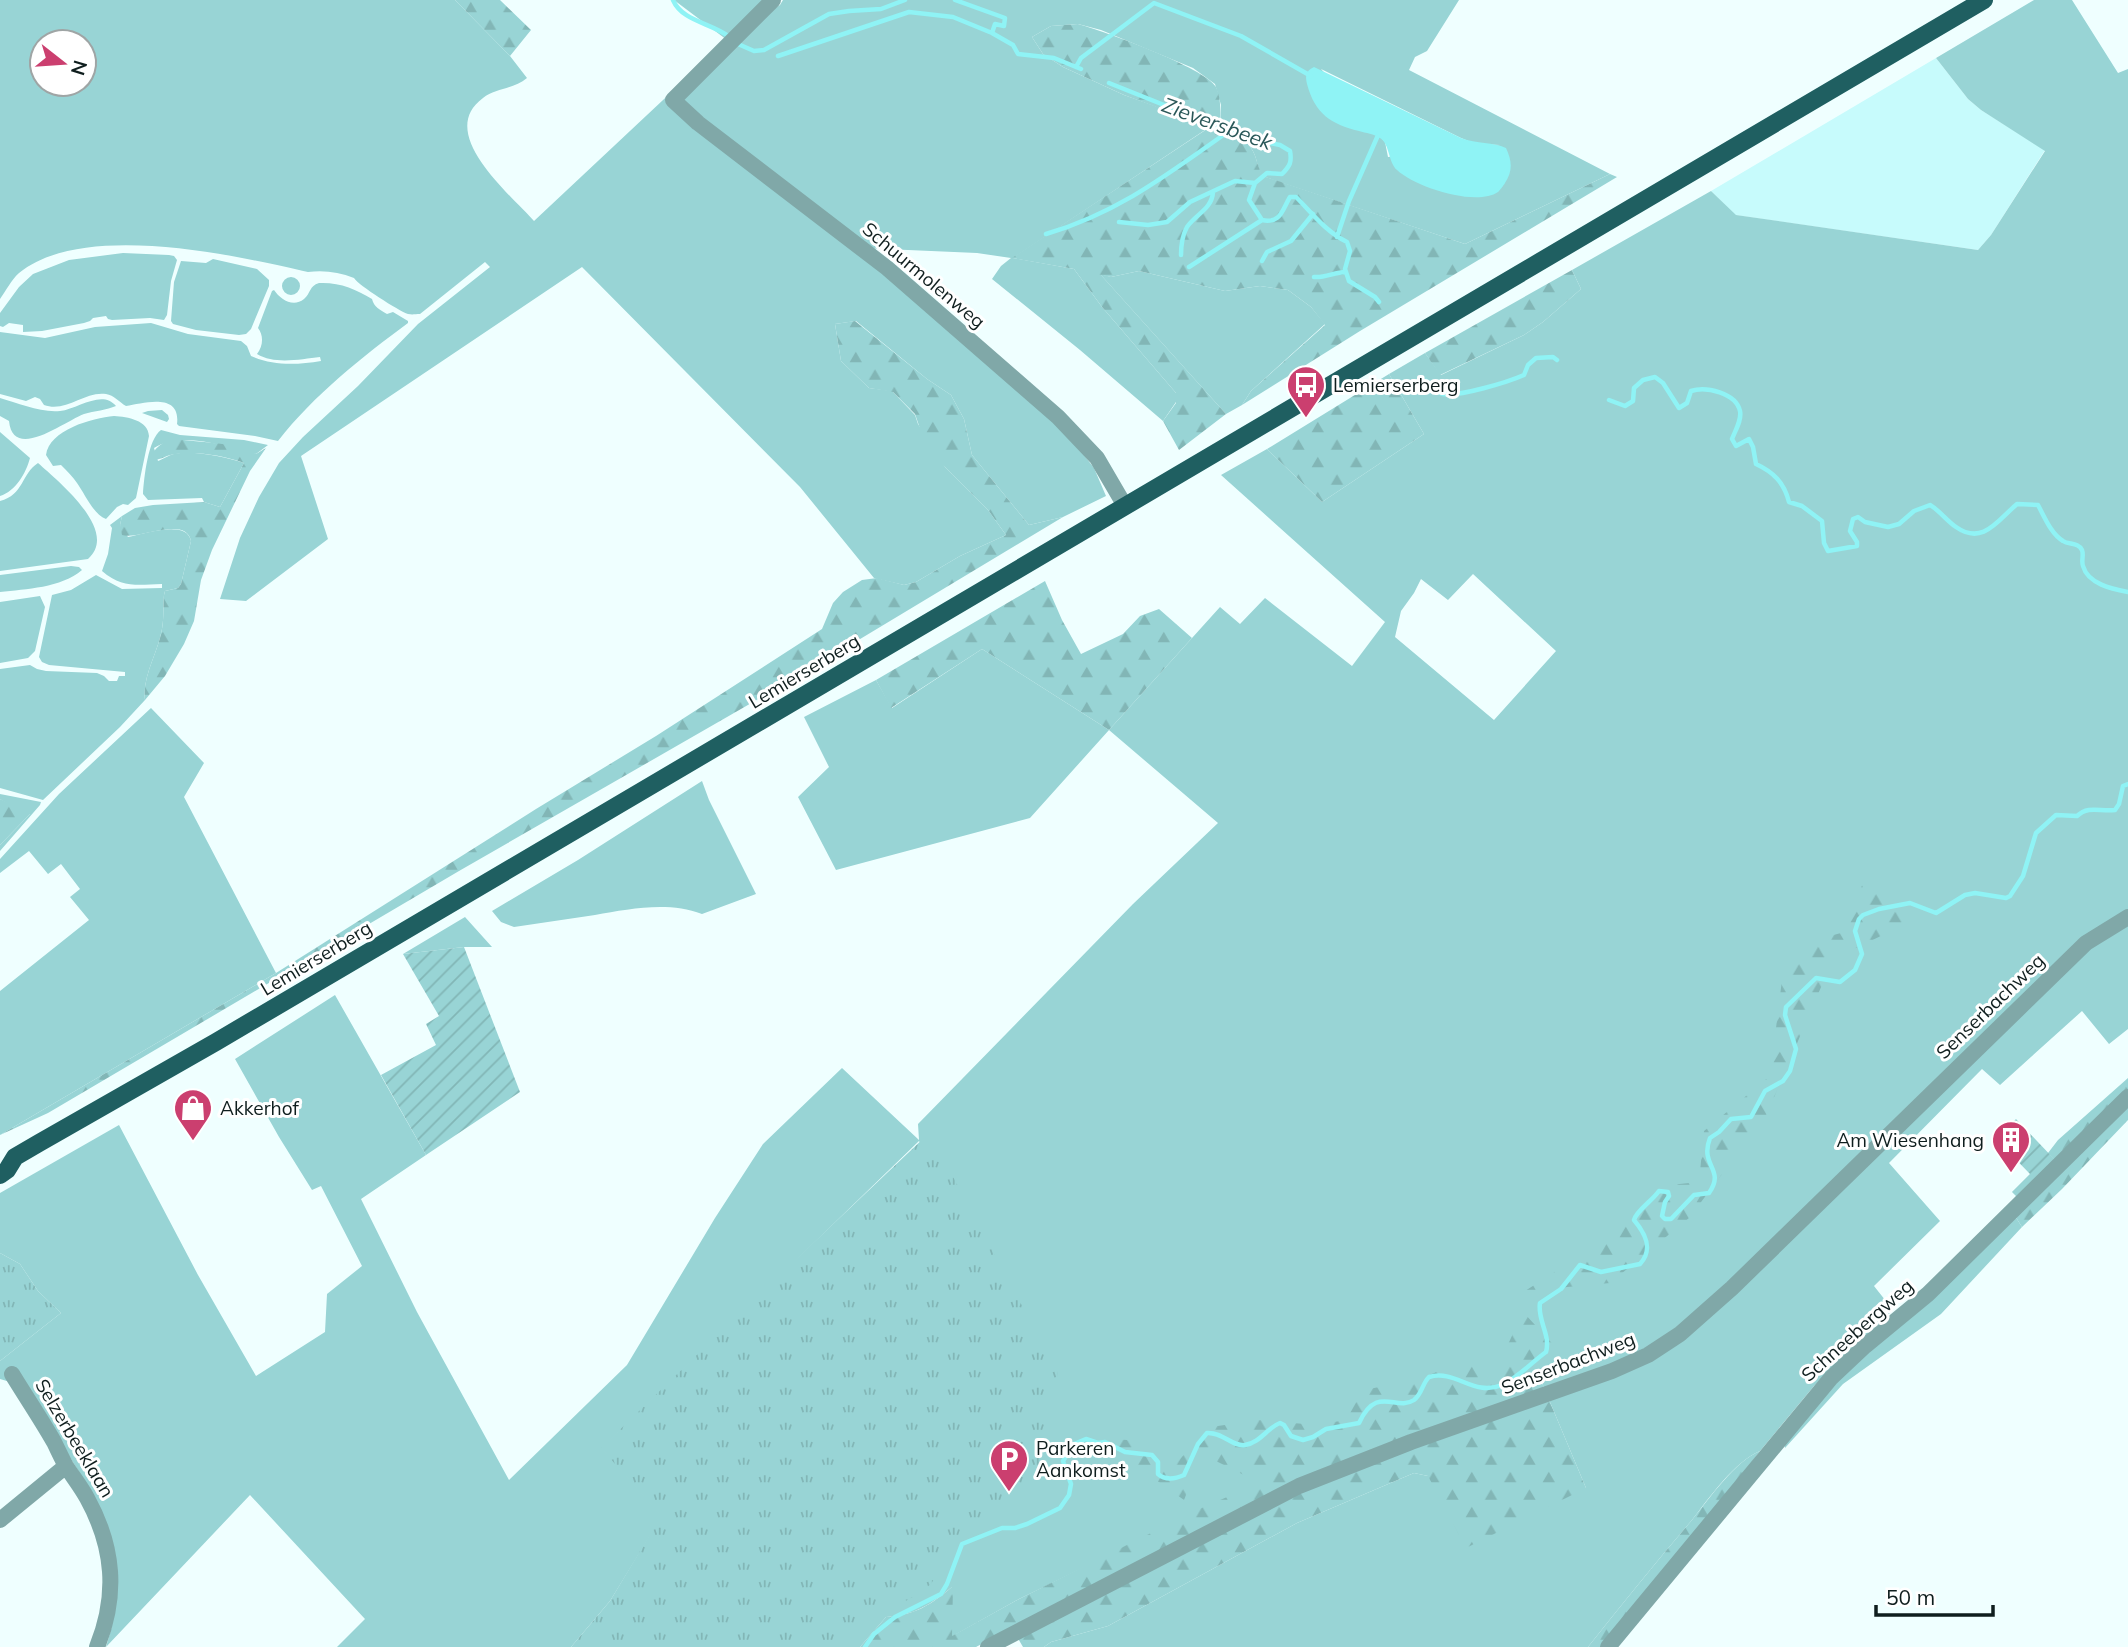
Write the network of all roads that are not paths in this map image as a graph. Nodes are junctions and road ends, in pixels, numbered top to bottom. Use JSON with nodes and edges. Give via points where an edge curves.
{"nodes":[{"id":1,"x":773,"y":0,"type":"edge"},
{"id":2,"x":1984,"y":0,"type":"edge"},
{"id":3,"x":1125,"y":506,"type":"junction"},
{"id":4,"x":2128,"y":917,"type":"edge"},
{"id":5,"x":2128,"y":1097,"type":"edge"},
{"id":6,"x":8,"y":1157,"type":"edge"},
{"id":7,"x":0,"y":1175,"type":"edge"},
{"id":8,"x":12,"y":1374,"type":"dead end"},
{"id":9,"x":66,"y":1466,"type":"junction"},
{"id":10,"x":0,"y":1520,"type":"edge"},
{"id":11,"x":97,"y":1647,"type":"edge"},
{"id":12,"x":988,"y":1647,"type":"edge"},
{"id":13,"x":1608,"y":1647,"type":"edge"}],
"edges":[{"from":1,"to":3,"type":"street","name":"Schuurmolenweg","via":[[673,100],[887,268],[1058,417],[1097,458]]},
{"from":2,"to":3,"type":"main road","name":"Lemierserberg"},
{"from":3,"to":6,"type":"main road","name":"Lemierserberg","via":[[170,1069]]},
{"from":4,"to":12,"type":"street","name":"Senserbachweg","via":[[2086,943],[1732,1288],[1680,1334],[1648,1355],[1299,1486]]},
{"from":5,"to":13,"type":"street","name":"Schneebergweg","via":[[1928,1294],[1831,1378]]},
{"from":6,"to":7,"type":"main road","name":"Lemierserberg","via":[[7,1170]]},
{"from":8,"to":9,"type":"street","name":"Selzerbeeklaan"},
{"from":9,"to":10,"type":"street"},
{"from":9,"to":11,"type":"street","name":"Selzerbeeklaan","via":[[97,1518],[111,1571],[111,1596]]}]}
